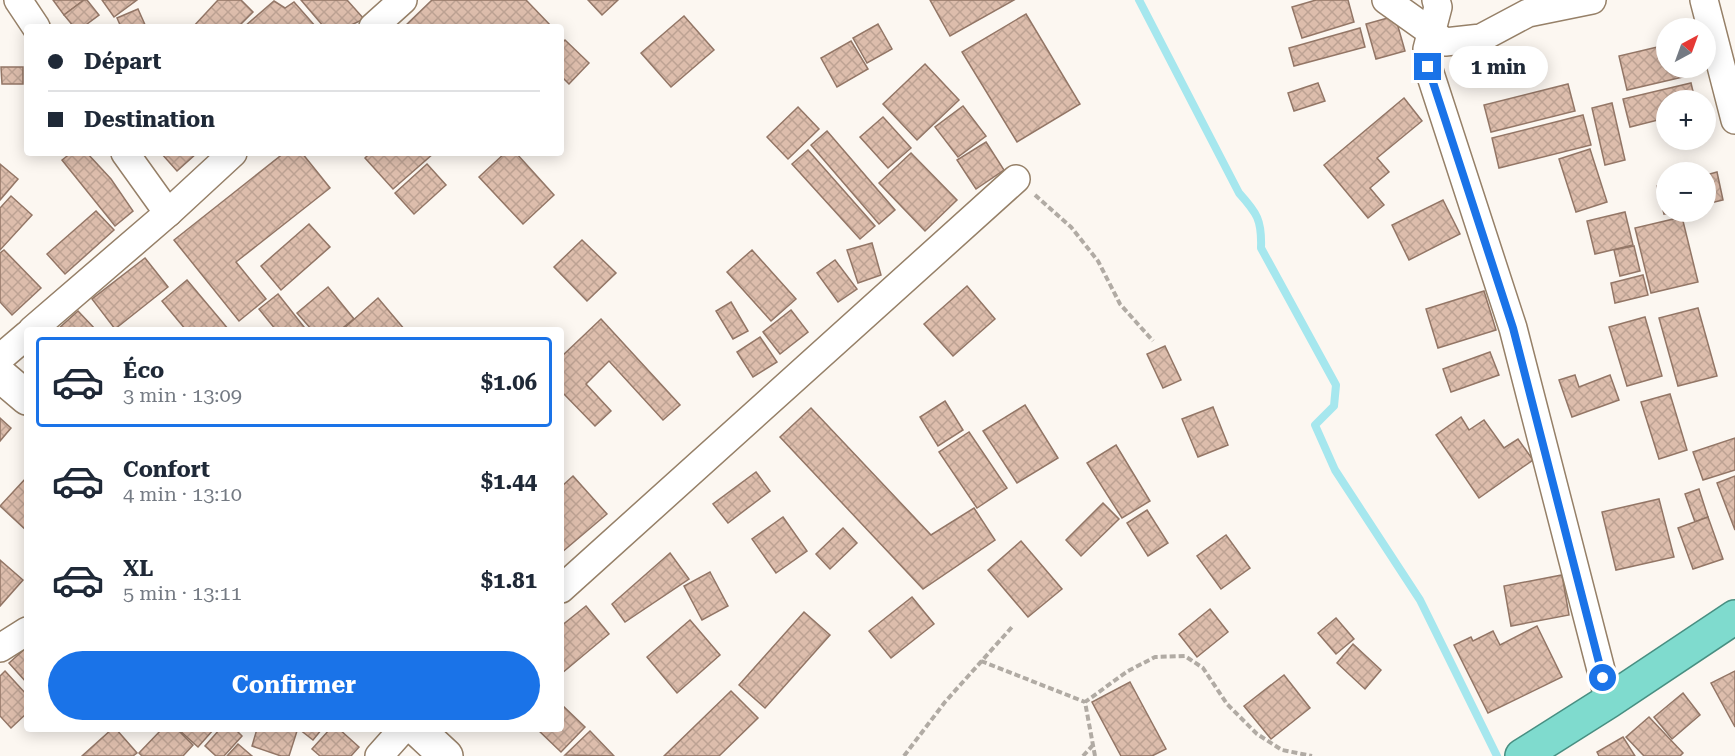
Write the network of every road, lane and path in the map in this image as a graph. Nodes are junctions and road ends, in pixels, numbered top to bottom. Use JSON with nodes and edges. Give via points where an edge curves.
{"nodes":[{"id":1,"x":18,"y":0,"type":"edge"},
{"id":2,"x":403,"y":0,"type":"edge"},
{"id":3,"x":1386,"y":0,"type":"edge"},
{"id":4,"x":1436,"y":0,"type":"edge"},
{"id":5,"x":1592,"y":0,"type":"edge"},
{"id":6,"x":1704,"y":0,"type":"edge"},
{"id":7,"x":34,"y":24,"type":"edge"},
{"id":8,"x":376,"y":24,"type":"edge"},
{"id":9,"x":1432,"y":32,"type":"junction"},
{"id":10,"x":1735,"y":120,"type":"edge"},
{"id":11,"x":127,"y":156,"type":"edge"},
{"id":12,"x":230,"y":156,"type":"edge"},
{"id":13,"x":1016,"y":179,"type":"joint"},
{"id":14,"x":168,"y":213,"type":"junction"},
{"id":15,"x":35,"y":327,"type":"edge"},
{"id":16,"x":24,"y":337,"type":"edge"},
{"id":17,"x":1153,"y":341,"type":"dead end"},
{"id":18,"x":0,"y":358,"type":"edge"},
{"id":19,"x":0,"y":375,"type":"edge"},
{"id":20,"x":24,"y":395,"type":"edge"},
{"id":21,"x":564,"y":587,"type":"edge"},
{"id":22,"x":1735,"y":618,"type":"edge"},
{"id":23,"x":1012,"y":627,"type":"dead end"},
{"id":24,"x":24,"y":633,"type":"edge"},
{"id":25,"x":0,"y":648,"type":"edge"},
{"id":26,"x":981,"y":662,"type":"junction"},
{"id":27,"x":1085,"y":702,"type":"junction"},
{"id":28,"x":1609,"y":702,"type":"junction"},
{"id":29,"x":400,"y":732,"type":"edge"},
{"id":30,"x":420,"y":732,"type":"edge"},
{"id":31,"x":1094,"y":744,"type":"junction"},
{"id":32,"x":379,"y":756,"type":"edge"},
{"id":33,"x":446,"y":756,"type":"edge"},
{"id":34,"x":904,"y":756,"type":"edge"},
{"id":35,"x":1083,"y":756,"type":"edge"},
{"id":36,"x":1095,"y":756,"type":"edge"},
{"id":37,"x":1312,"y":756,"type":"edge"},
{"id":38,"x":1522,"y":756,"type":"edge"}],
"edges":[{"from":1,"to":7,"type":"street"},
{"from":2,"to":8,"type":"street"},
{"from":3,"to":9,"type":"street"},
{"from":4,"to":9,"type":"street"},
{"from":5,"to":9,"type":"street","via":[[1528,13],[1481,38],[1445,42]]},
{"from":6,"to":10,"type":"street"},
{"from":9,"to":28,"type":"street","via":[[1427,49],[1428,67],[1513,328]]},
{"from":11,"to":14,"type":"street"},
{"from":12,"to":14,"type":"street"},
{"from":13,"to":17,"type":"path","via":[[1071,227],[1098,261],[1120,304]]},
{"from":13,"to":21,"type":"street"},
{"from":14,"to":15,"type":"street"},
{"from":16,"to":18,"type":"street"},
{"from":19,"to":20,"type":"street"},
{"from":22,"to":28,"type":"highway"},
{"from":23,"to":26,"type":"path"},
{"from":24,"to":25,"type":"street"},
{"from":26,"to":27,"type":"path"},
{"from":26,"to":34,"type":"path"},
{"from":27,"to":31,"type":"path"},
{"from":27,"to":37,"type":"path","via":[[1155,657],[1185,656],[1203,668],[1227,704],[1257,734],[1282,750]]},
{"from":28,"to":38,"type":"highway"},
{"from":29,"to":32,"type":"street"},
{"from":30,"to":33,"type":"street"},
{"from":31,"to":35,"type":"path"},
{"from":31,"to":36,"type":"path"}]}
